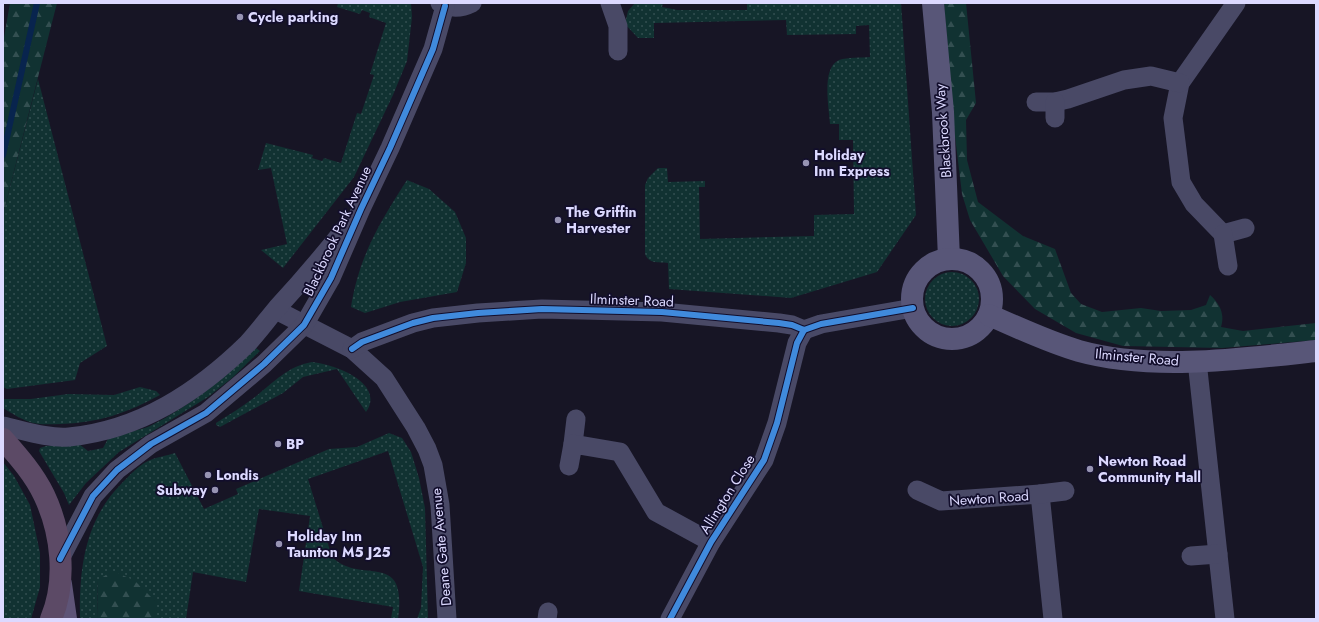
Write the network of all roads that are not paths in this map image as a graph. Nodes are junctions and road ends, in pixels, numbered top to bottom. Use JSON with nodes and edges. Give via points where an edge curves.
{"nodes":[{"id":1,"x":472,"y":3,"type":"edge"},
{"id":2,"x":610,"y":3,"type":"edge"},
{"id":3,"x":933,"y":3,"type":"edge"},
{"id":4,"x":1236,"y":3,"type":"edge"},
{"id":5,"x":443,"y":4,"type":"edge"},
{"id":6,"x":618,"y":51,"type":"dead end"},
{"id":7,"x":1180,"y":83,"type":"junction"},
{"id":8,"x":1036,"y":102,"type":"dead end"},
{"id":9,"x":361,"y":209,"type":"junction"},
{"id":10,"x":1245,"y":228,"type":"dead end"},
{"id":11,"x":1222,"y":234,"type":"junction"},
{"id":12,"x":949,"y":259,"type":"junction"},
{"id":13,"x":1228,"y":266,"type":"dead end"},
{"id":14,"x":913,"y":308,"type":"junction"},
{"id":15,"x":276,"y":310,"type":"junction"},
{"id":16,"x":989,"y":315,"type":"junction"},
{"id":17,"x":304,"y":325,"type":"junction"},
{"id":18,"x":804,"y":330,"type":"junction"},
{"id":19,"x":352,"y":349,"type":"junction"},
{"id":20,"x":1316,"y":351,"type":"edge"},
{"id":21,"x":1197,"y":361,"type":"junction"},
{"id":22,"x":576,"y":419,"type":"dead end"},
{"id":23,"x":3,"y":426,"type":"edge"},
{"id":24,"x":3,"y":438,"type":"edge"},
{"id":25,"x":573,"y":444,"type":"junction"},
{"id":26,"x":570,"y":466,"type":"dead end"},
{"id":27,"x":917,"y":490,"type":"dead end"},
{"id":28,"x":1065,"y":491,"type":"dead end"},
{"id":29,"x":1040,"y":494,"type":"junction"},
{"id":30,"x":711,"y":542,"type":"junction"},
{"id":31,"x":1218,"y":554,"type":"junction"},
{"id":32,"x":1191,"y":556,"type":"dead end"},
{"id":33,"x":60,"y":559,"type":"junction"},
{"id":34,"x":61,"y":584,"type":"junction"},
{"id":35,"x":674,"y":618,"type":"edge"},
{"id":36,"x":51,"y":619,"type":"edge"},
{"id":37,"x":66,"y":619,"type":"edge"},
{"id":38,"x":447,"y":619,"type":"edge"},
{"id":39,"x":1053,"y":619,"type":"edge"},
{"id":40,"x":1225,"y":619,"type":"edge"}],
"edges":[{"from":1,"to":5,"type":"street","via":[[464,7]]},
{"from":2,"to":6,"type":"street","via":[[618,26]]},
{"from":3,"to":12,"type":"street","name":"Blackbrook Way","via":[[943,112]]},
{"from":4,"to":7,"type":"street"},
{"from":5,"to":9,"type":"street","name":"Blackbrook Park Avenue","via":[[433,49]]},
{"from":7,"to":8,"type":"street","via":[[1151,76],[1124,80],[1055,110]]},
{"from":7,"to":11,"type":"street","via":[[1172,118],[1181,182],[1194,204]]},
{"from":9,"to":15,"type":"street","name":"Blackbrook Park Avenue","via":[[314,268]]},
{"from":9,"to":17,"type":"street","name":"Blackbrook Park Avenue","via":[[331,278]]},
{"from":10,"to":11,"type":"street"},
{"from":11,"to":13,"type":"street"},
{"from":12,"to":14,"type":"street","via":[[938,261],[926,268],[918,278],[913,290]]},
{"from":12,"to":16,"type":"street","via":[[967,261],[986,277],[992,302]]},
{"from":14,"to":16,"type":"street","via":[[927,330],[951,339],[964,337],[976,331]]},
{"from":14,"to":18,"type":"street","via":[[821,324]]},
{"from":15,"to":17,"type":"street","name":"Deane Gate Avenue"},
{"from":15,"to":23,"type":"street","name":"Blackbrook Park Avenue","via":[[249,342],[211,377],[140,421],[100,432],[67,437]]},
{"from":16,"to":21,"type":"street","name":"Ilminster Road","via":[[1044,340],[1104,357]]},
{"from":17,"to":19,"type":"street","name":"Deane Gate Avenue"},
{"from":17,"to":33,"type":"street","name":"Blackbrook Park Avenue","via":[[264,364],[206,413],[151,444],[117,470],[93,496]]},
{"from":18,"to":19,"type":"street","name":"Ilminster Road","via":[[779,323],[662,312],[542,309],[433,318],[366,340]]},
{"from":18,"to":30,"type":"street","name":"Allington Close","via":[[797,343],[777,423],[764,460]]},
{"from":19,"to":38,"type":"street","name":"Deane Gate Avenue","via":[[384,378],[427,449],[433,465],[440,505]]},
{"from":20,"to":21,"type":"street","name":"Ilminster Road"},
{"from":21,"to":31,"type":"street","name":"Ilminster Road"},
{"from":22,"to":25,"type":"street"},
{"from":24,"to":33,"type":"highway","via":[[26,466],[44,495],[56,526]]},
{"from":25,"to":26,"type":"street"},
{"from":25,"to":30,"type":"street","name":"Allington Close","via":[[620,452],[656,512]]},
{"from":27,"to":29,"type":"street","name":"Newton Road","via":[[941,501]]},
{"from":28,"to":29,"type":"street","name":"Newton Road"},
{"from":29,"to":39,"type":"street","name":"Newton Road"},
{"from":30,"to":35,"type":"street","name":"Allington Close"},
{"from":31,"to":32,"type":"street"},
{"from":31,"to":40,"type":"street","name":"Ilminster Road"},
{"from":33,"to":34,"type":"highway"},
{"from":34,"to":36,"type":"highway"},
{"from":34,"to":37,"type":"main road"}]}
